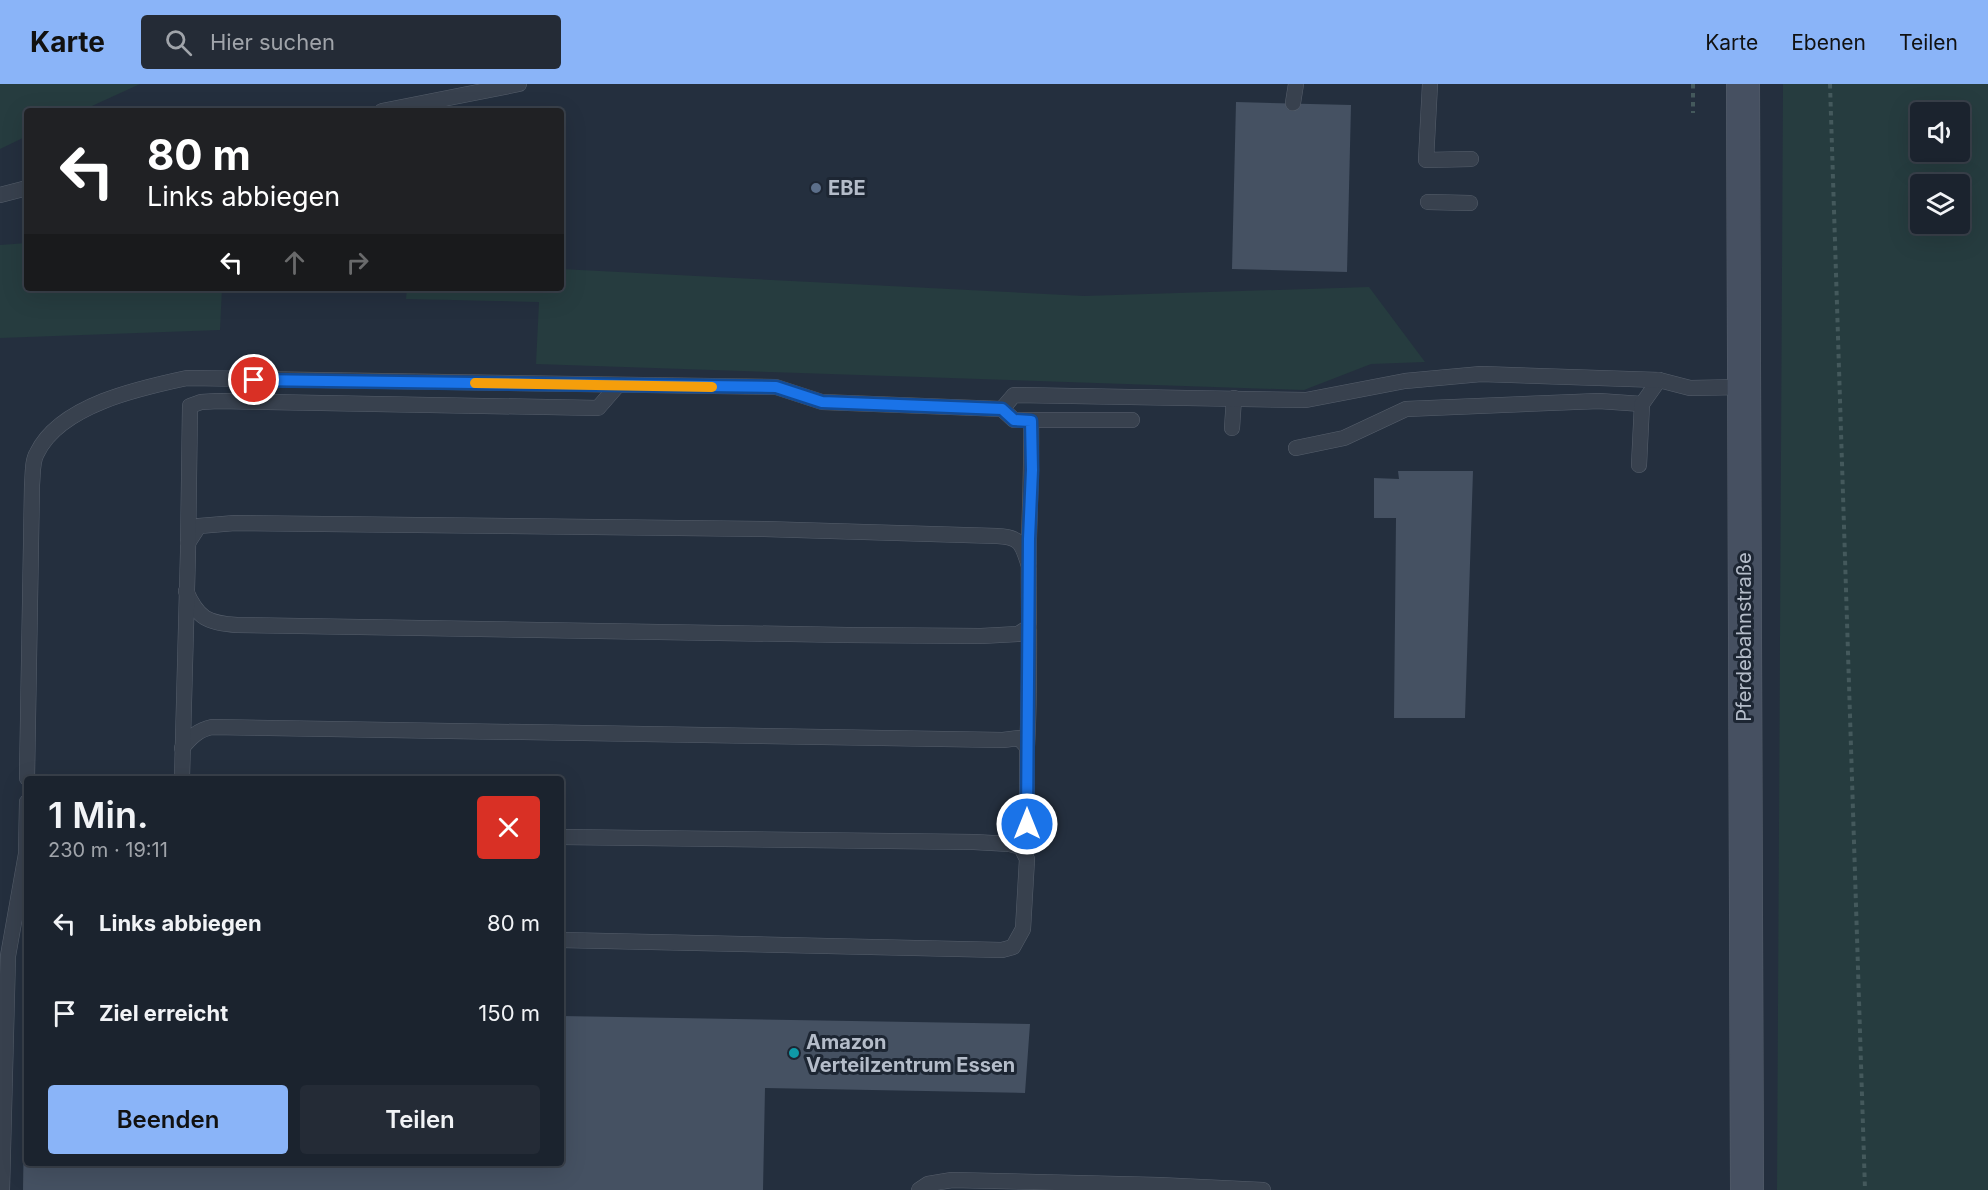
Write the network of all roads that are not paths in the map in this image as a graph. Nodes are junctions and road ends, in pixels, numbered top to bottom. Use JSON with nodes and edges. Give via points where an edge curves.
{"nodes":[{"id":1,"x":519,"y":84,"type":"edge"},
{"id":2,"x":1296,"y":84,"type":"edge"},
{"id":3,"x":1430,"y":84,"type":"edge"},
{"id":4,"x":1743,"y":84,"type":"edge"},
{"id":5,"x":1293,"y":103,"type":"dead end"},
{"id":6,"x":397,"y":108,"type":"edge"},
{"id":7,"x":1471,"y":159,"type":"dead end"},
{"id":8,"x":24,"y":189,"type":"edge"},
{"id":9,"x":0,"y":195,"type":"edge"},
{"id":10,"x":1428,"y":202,"type":"dead end"},
{"id":11,"x":1470,"y":203,"type":"dead end"},
{"id":12,"x":1659,"y":380,"type":"junction"},
{"id":13,"x":618,"y":385,"type":"junction"},
{"id":14,"x":1743,"y":387,"type":"junction"},
{"id":15,"x":1234,"y":398,"type":"junction"},
{"id":16,"x":1642,"y":404,"type":"junction"},
{"id":17,"x":1002,"y":409,"type":"junction"},
{"id":18,"x":1132,"y":420,"type":"dead end"},
{"id":19,"x":1031,"y":421,"type":"junction"},
{"id":20,"x":1232,"y":428,"type":"dead end"},
{"id":21,"x":1296,"y":448,"type":"dead end"},
{"id":22,"x":1639,"y":465,"type":"dead end"},
{"id":23,"x":188,"y":543,"type":"junction"},
{"id":24,"x":1029,"y":566,"type":"junction"},
{"id":25,"x":186,"y":591,"type":"junction"},
{"id":26,"x":1029,"y":627,"type":"junction"},
{"id":27,"x":1027,"y":747,"type":"junction"},
{"id":28,"x":182,"y":748,"type":"junction"},
{"id":29,"x":27,"y":776,"type":"edge"},
{"id":30,"x":182,"y":776,"type":"edge"},
{"id":31,"x":564,"y":837,"type":"edge"},
{"id":32,"x":1010,"y":844,"type":"junction"},
{"id":33,"x":24,"y":865,"type":"edge"},
{"id":34,"x":564,"y":940,"type":"edge"},
{"id":35,"x":2,"y":1190,"type":"edge"},
{"id":36,"x":919,"y":1190,"type":"edge"},
{"id":37,"x":1263,"y":1190,"type":"edge"},
{"id":38,"x":1747,"y":1190,"type":"edge"}],
"edges":[{"from":1,"to":6,"type":"lane"},
{"from":2,"to":5,"type":"lane"},
{"from":3,"to":7,"type":"lane","via":[[1426,160]]},
{"from":4,"to":14,"type":"street","name":"Pferdebahnstraße"},
{"from":8,"to":9,"type":"lane"},
{"from":10,"to":11,"type":"lane"},
{"from":12,"to":14,"type":"lane","via":[[1690,388]]},
{"from":12,"to":15,"type":"lane","via":[[1481,374],[1405,381],[1306,400]]},
{"from":12,"to":16,"type":"lane"},
{"from":13,"to":17,"type":"lane","via":[[776,387],[822,402]]},
{"from":13,"to":23,"type":"lane","via":[[598,408],[218,401],[190,406]]},
{"from":13,"to":29,"type":"lane","via":[[187,378],[83,409],[51,433],[36,454],[32,485]]},
{"from":14,"to":38,"type":"street","name":"Pferdebahnstraße"},
{"from":15,"to":17,"type":"lane","via":[[1014,395]]},
{"from":15,"to":20,"type":"lane"},
{"from":16,"to":21,"type":"lane","via":[[1599,401],[1406,409],[1344,438]]},
{"from":16,"to":22,"type":"lane"},
{"from":17,"to":19,"type":"lane","via":[[1014,420]]},
{"from":18,"to":19,"type":"lane"},
{"from":19,"to":24,"type":"lane"},
{"from":23,"to":24,"type":"lane","via":[[199,526],[235,523],[997,536],[1012,537],[1023,546]]},
{"from":23,"to":25,"type":"lane"},
{"from":24,"to":26,"type":"lane"},
{"from":25,"to":26,"type":"lane","via":[[202,617],[237,625],[970,636],[1018,634]]},
{"from":25,"to":28,"type":"lane"},
{"from":26,"to":27,"type":"lane"},
{"from":27,"to":28,"type":"lane","via":[[1019,738],[212,727],[202,729]]},
{"from":27,"to":32,"type":"lane","via":[[1027,824]]},
{"from":28,"to":30,"type":"lane"},
{"from":31,"to":32,"type":"lane"},
{"from":32,"to":34,"type":"lane","via":[[1021,847],[1027,859],[1023,929],[1013,947],[1002,950]]},
{"from":33,"to":35,"type":"lane","via":[[8,956]]},
{"from":36,"to":37,"type":"lane","via":[[928,1184],[952,1180]]}]}
